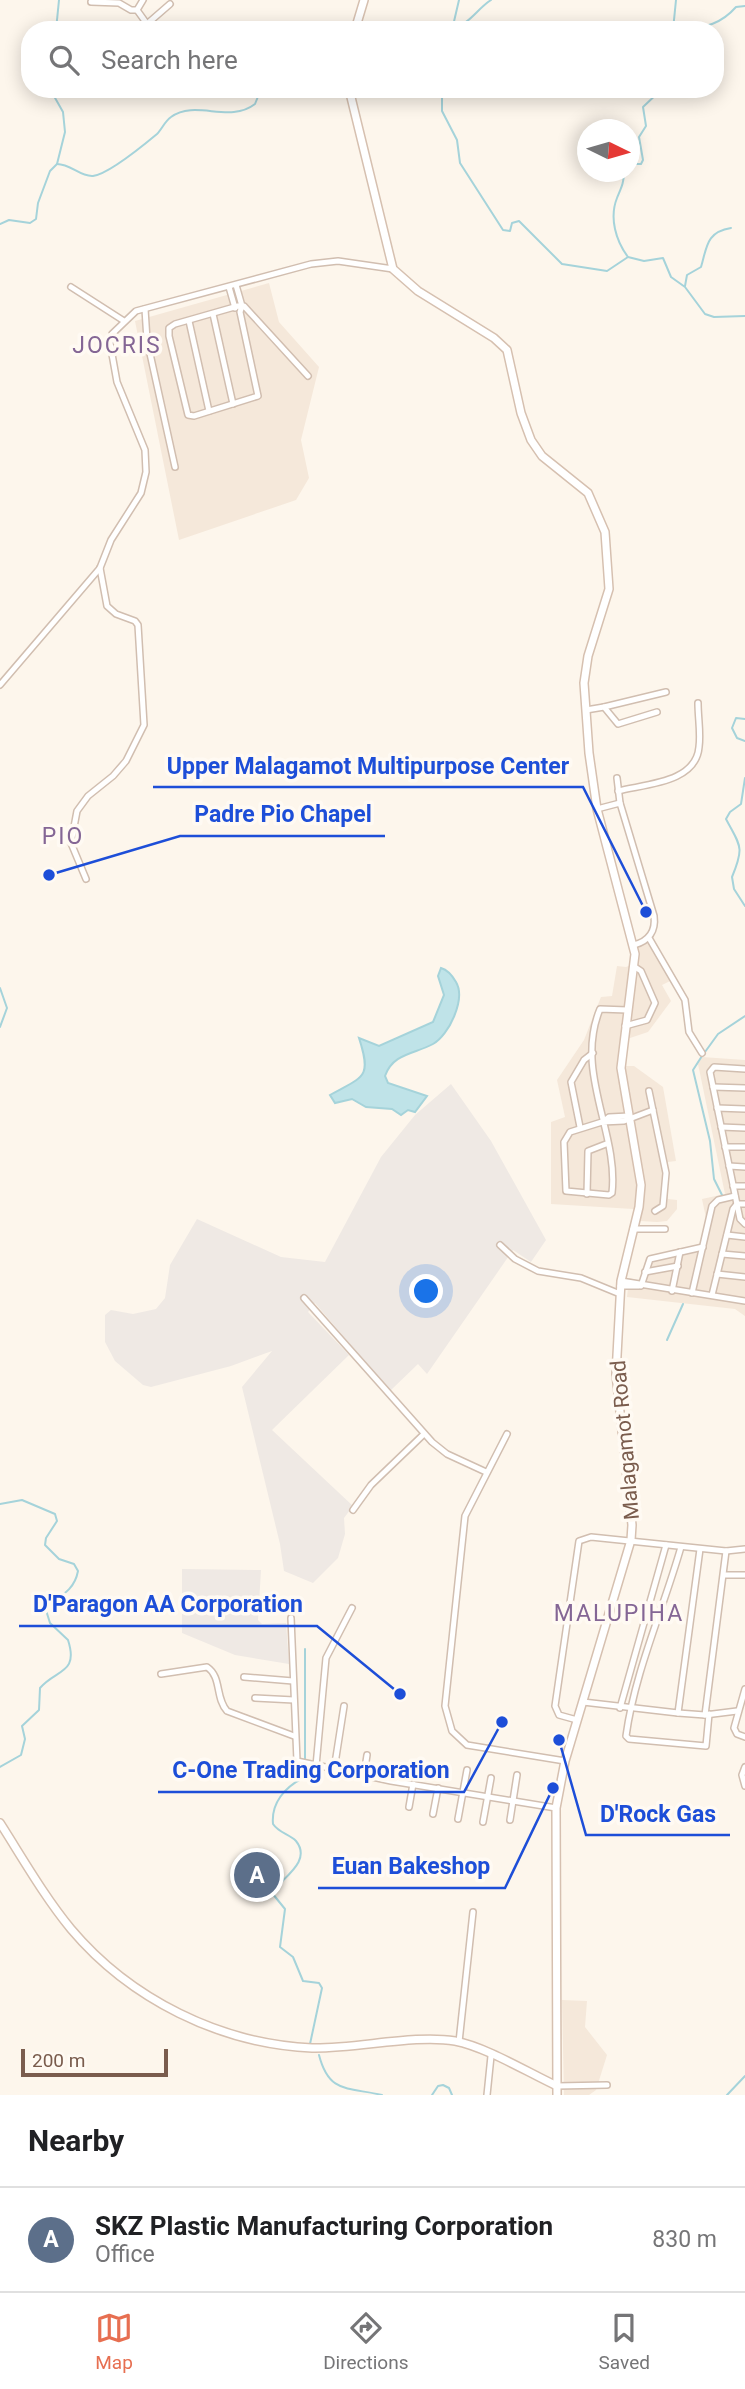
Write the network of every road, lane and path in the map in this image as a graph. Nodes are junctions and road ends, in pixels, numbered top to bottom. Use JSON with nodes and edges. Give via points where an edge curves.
{"nodes":[{"id":1,"x":364,"y":0,"type":"edge"},
{"id":2,"x":91,"y":2,"type":"dead end"},
{"id":3,"x":139,"y":3,"type":"edge"},
{"id":4,"x":170,"y":4,"type":"dead end"},
{"id":5,"x":144,"y":21,"type":"edge"},
{"id":6,"x":152,"y":21,"type":"edge"},
{"id":7,"x":358,"y":21,"type":"edge"},
{"id":8,"x":351,"y":98,"type":"edge"},
{"id":9,"x":393,"y":269,"type":"junction"},
{"id":10,"x":237,"y":286,"type":"junction"},
{"id":11,"x":71,"y":287,"type":"dead end"},
{"id":12,"x":229,"y":288,"type":"junction"},
{"id":13,"x":239,"y":309,"type":"junction"},
{"id":14,"x":145,"y":311,"type":"junction"},
{"id":15,"x":213,"y":314,"type":"junction"},
{"id":16,"x":124,"y":321,"type":"junction"},
{"id":17,"x":189,"y":321,"type":"junction"},
{"id":18,"x":308,"y":376,"type":"dead end"},
{"id":19,"x":233,"y":404,"type":"junction"},
{"id":20,"x":209,"y":411,"type":"junction"},
{"id":21,"x":175,"y":467,"type":"dead end"},
{"id":22,"x":100,"y":568,"type":"junction"},
{"id":23,"x":0,"y":685,"type":"edge"},
{"id":24,"x":666,"y":692,"type":"dead end"},
{"id":25,"x":698,"y":704,"type":"dead end"},
{"id":26,"x":604,"y":708,"type":"junction"},
{"id":27,"x":586,"y":710,"type":"junction"},
{"id":28,"x":657,"y":712,"type":"dead end"},
{"id":29,"x":617,"y":778,"type":"dead end"},
{"id":30,"x":618,"y":791,"type":"junction"},
{"id":31,"x":620,"y":803,"type":"junction"},
{"id":32,"x":597,"y":809,"type":"junction"},
{"id":33,"x":86,"y":878,"type":"dead end"},
{"id":34,"x":649,"y":938,"type":"junction"},
{"id":35,"x":634,"y":945,"type":"junction"},
{"id":36,"x":635,"y":967,"type":"junction"},
{"id":37,"x":627,"y":1010,"type":"junction"},
{"id":38,"x":624,"y":1026,"type":"junction"},
{"id":39,"x":593,"y":1053,"type":"junction"},
{"id":40,"x":702,"y":1053,"type":"dead end"},
{"id":41,"x":745,"y":1069,"type":"edge"},
{"id":42,"x":713,"y":1087,"type":"junction"},
{"id":43,"x":745,"y":1088,"type":"edge"},
{"id":44,"x":649,"y":1091,"type":"dead end"},
{"id":45,"x":717,"y":1108,"type":"junction"},
{"id":46,"x":745,"y":1108,"type":"edge"},
{"id":47,"x":653,"y":1110,"type":"junction"},
{"id":48,"x":629,"y":1116,"type":"junction"},
{"id":49,"x":602,"y":1122,"type":"junction"},
{"id":50,"x":580,"y":1127,"type":"junction"},
{"id":51,"x":721,"y":1127,"type":"junction"},
{"id":52,"x":745,"y":1128,"type":"edge"},
{"id":53,"x":606,"y":1144,"type":"junction"},
{"id":54,"x":725,"y":1147,"type":"junction"},
{"id":55,"x":745,"y":1147,"type":"edge"},
{"id":56,"x":729,"y":1166,"type":"junction"},
{"id":57,"x":745,"y":1167,"type":"edge"},
{"id":58,"x":733,"y":1186,"type":"junction"},
{"id":59,"x":745,"y":1186,"type":"edge"},
{"id":60,"x":587,"y":1194,"type":"junction"},
{"id":61,"x":735,"y":1196,"type":"junction"},
{"id":62,"x":737,"y":1204,"type":"junction"},
{"id":63,"x":745,"y":1204,"type":"edge"},
{"id":64,"x":655,"y":1211,"type":"dead end"},
{"id":65,"x":745,"y":1224,"type":"edge"},
{"id":66,"x":633,"y":1229,"type":"junction"},
{"id":67,"x":665,"y":1229,"type":"dead end"},
{"id":68,"x":727,"y":1235,"type":"junction"},
{"id":69,"x":745,"y":1237,"type":"edge"},
{"id":70,"x":500,"y":1245,"type":"dead end"},
{"id":71,"x":703,"y":1247,"type":"junction"},
{"id":72,"x":681,"y":1252,"type":"junction"},
{"id":73,"x":722,"y":1254,"type":"junction"},
{"id":74,"x":745,"y":1256,"type":"edge"},
{"id":75,"x":678,"y":1266,"type":"junction"},
{"id":76,"x":645,"y":1272,"type":"junction"},
{"id":77,"x":717,"y":1274,"type":"junction"},
{"id":78,"x":745,"y":1277,"type":"edge"},
{"id":79,"x":640,"y":1286,"type":"junction"},
{"id":80,"x":620,"y":1287,"type":"junction"},
{"id":81,"x":673,"y":1290,"type":"junction"},
{"id":82,"x":692,"y":1293,"type":"junction"},
{"id":83,"x":712,"y":1295,"type":"junction"},
{"id":84,"x":304,"y":1298,"type":"dead end"},
{"id":85,"x":745,"y":1301,"type":"edge"},
{"id":86,"x":424,"y":1434,"type":"junction"},
{"id":87,"x":507,"y":1434,"type":"dead end"},
{"id":88,"x":486,"y":1472,"type":"junction"},
{"id":89,"x":353,"y":1510,"type":"dead end"},
{"id":90,"x":631,"y":1540,"type":"junction"},
{"id":91,"x":666,"y":1545,"type":"junction"},
{"id":92,"x":681,"y":1547,"type":"junction"},
{"id":93,"x":700,"y":1549,"type":"junction"},
{"id":94,"x":745,"y":1549,"type":"edge"},
{"id":95,"x":726,"y":1551,"type":"junction"},
{"id":96,"x":725,"y":1575,"type":"junction"},
{"id":97,"x":745,"y":1575,"type":"edge"},
{"id":98,"x":352,"y":1608,"type":"dead end"},
{"id":99,"x":291,"y":1618,"type":"dead end"},
{"id":100,"x":161,"y":1674,"type":"dead end"},
{"id":101,"x":244,"y":1677,"type":"dead end"},
{"id":102,"x":293,"y":1681,"type":"junction"},
{"id":103,"x":745,"y":1689,"type":"edge"},
{"id":104,"x":255,"y":1698,"type":"dead end"},
{"id":105,"x":294,"y":1700,"type":"junction"},
{"id":106,"x":583,"y":1702,"type":"junction"},
{"id":107,"x":344,"y":1706,"type":"dead end"},
{"id":108,"x":620,"y":1708,"type":"junction"},
{"id":109,"x":630,"y":1710,"type":"junction"},
{"id":110,"x":737,"y":1711,"type":"junction"},
{"id":111,"x":678,"y":1713,"type":"junction"},
{"id":112,"x":707,"y":1715,"type":"junction"},
{"id":113,"x":577,"y":1720,"type":"junction"},
{"id":114,"x":294,"y":1736,"type":"junction"},
{"id":115,"x":745,"y":1737,"type":"edge"},
{"id":116,"x":367,"y":1755,"type":"dead end"},
{"id":117,"x":565,"y":1761,"type":"junction"},
{"id":118,"x":316,"y":1766,"type":"junction"},
{"id":119,"x":745,"y":1767,"type":"edge"},
{"id":120,"x":334,"y":1770,"type":"junction"},
{"id":121,"x":467,"y":1770,"type":"dead end"},
{"id":122,"x":364,"y":1775,"type":"junction"},
{"id":123,"x":517,"y":1775,"type":"dead end"},
{"id":124,"x":491,"y":1778,"type":"dead end"},
{"id":125,"x":413,"y":1784,"type":"junction"},
{"id":126,"x":745,"y":1786,"type":"edge"},
{"id":127,"x":438,"y":1788,"type":"junction"},
{"id":128,"x":462,"y":1791,"type":"junction"},
{"id":129,"x":488,"y":1794,"type":"junction"},
{"id":130,"x":513,"y":1799,"type":"junction"},
{"id":131,"x":409,"y":1807,"type":"dead end"},
{"id":132,"x":556,"y":1808,"type":"junction"},
{"id":133,"x":433,"y":1814,"type":"dead end"},
{"id":134,"x":458,"y":1819,"type":"dead end"},
{"id":135,"x":510,"y":1820,"type":"dead end"},
{"id":136,"x":483,"y":1822,"type":"dead end"},
{"id":137,"x":0,"y":1823,"type":"edge"},
{"id":138,"x":473,"y":1912,"type":"dead end"},
{"id":139,"x":459,"y":2042,"type":"junction"},
{"id":140,"x":491,"y":2056,"type":"junction"},
{"id":141,"x":607,"y":2085,"type":"dead end"},
{"id":142,"x":557,"y":2091,"type":"edge"},
{"id":143,"x":487,"y":2095,"type":"edge"}],
"edges":[{"from":1,"to":7,"type":"street"},
{"from":2,"to":3,"type":"street","via":[[119,3],[131,10]]},
{"from":3,"to":5,"type":"street"},
{"from":4,"to":6,"type":"street"},
{"from":8,"to":9,"type":"street"},
{"from":9,"to":10,"type":"street","via":[[338,261]]},
{"from":9,"to":27,"type":"street","name":"Malagamot Road","via":[[507,350],[531,440],[542,456],[580,485],[595,503],[606,532],[611,577],[584,671]]},
{"from":10,"to":12,"type":"street"},
{"from":10,"to":13,"type":"street"},
{"from":11,"to":16,"type":"street"},
{"from":12,"to":13,"type":"street"},
{"from":12,"to":14,"type":"street"},
{"from":13,"to":15,"type":"street"},
{"from":13,"to":18,"type":"street","via":[[248,309]]},
{"from":13,"to":19,"type":"street","via":[[258,397]]},
{"from":14,"to":16,"type":"street"},
{"from":14,"to":21,"type":"street","via":[[147,340]]},
{"from":15,"to":17,"type":"street"},
{"from":15,"to":19,"type":"street"},
{"from":16,"to":22,"type":"street","via":[[112,334],[111,348],[117,382],[145,450],[146,472],[138,500],[111,540]]},
{"from":17,"to":20,"type":"street"},
{"from":17,"to":20,"type":"street","via":[[171,326],[169,336],[187,415]]},
{"from":19,"to":20,"type":"street"},
{"from":22,"to":23,"type":"street"},
{"from":22,"to":33,"type":"street","via":[[107,606],[138,625],[144,720],[126,761],[77,811],[71,843]]},
{"from":24,"to":26,"type":"street"},
{"from":25,"to":30,"type":"street","via":[[699,749],[691,766],[675,778]]},
{"from":26,"to":27,"type":"street"},
{"from":26,"to":28,"type":"street","via":[[618,724]]},
{"from":27,"to":32,"type":"street","name":"Malagamot Road"},
{"from":29,"to":30,"type":"street"},
{"from":30,"to":31,"type":"street"},
{"from":31,"to":32,"type":"street"},
{"from":31,"to":34,"type":"street","via":[[654,916]]},
{"from":32,"to":35,"type":"street","name":"Malagamot Road"},
{"from":34,"to":35,"type":"street"},
{"from":34,"to":40,"type":"street","via":[[685,1000],[689,1032]]},
{"from":35,"to":36,"type":"street","name":"Malagamot Road"},
{"from":36,"to":37,"type":"street","name":"Malagamot Road"},
{"from":36,"to":38,"type":"street","via":[[655,1003],[647,1020]]},
{"from":37,"to":38,"type":"street","name":"Malagamot Road"},
{"from":37,"to":39,"type":"street","via":[[600,1009]]},
{"from":38,"to":48,"type":"street","name":"Malagamot Road","via":[[621,1068]]},
{"from":39,"to":49,"type":"street"},
{"from":39,"to":50,"type":"street","via":[[571,1082]]},
{"from":41,"to":42,"type":"street","via":[[710,1068]]},
{"from":42,"to":43,"type":"street"},
{"from":42,"to":45,"type":"street"},
{"from":44,"to":47,"type":"street"},
{"from":45,"to":46,"type":"street"},
{"from":45,"to":51,"type":"street"},
{"from":47,"to":48,"type":"street"},
{"from":47,"to":64,"type":"street","via":[[666,1181],[663,1206]]},
{"from":48,"to":49,"type":"street","via":[[611,1124]]},
{"from":48,"to":66,"type":"street","name":"Malagamot Road","via":[[641,1185]]},
{"from":49,"to":50,"type":"street"},
{"from":49,"to":53,"type":"street"},
{"from":50,"to":60,"type":"street","via":[[564,1138],[567,1192]]},
{"from":51,"to":52,"type":"street"},
{"from":51,"to":54,"type":"street"},
{"from":53,"to":60,"type":"street","via":[[588,1151]]},
{"from":53,"to":60,"type":"street","via":[[611,1194]]},
{"from":54,"to":55,"type":"street"},
{"from":54,"to":56,"type":"street"},
{"from":56,"to":57,"type":"street"},
{"from":56,"to":58,"type":"street"},
{"from":58,"to":59,"type":"street"},
{"from":58,"to":61,"type":"street"},
{"from":61,"to":62,"type":"street"},
{"from":61,"to":71,"type":"street","via":[[714,1203]]},
{"from":62,"to":63,"type":"street"},
{"from":62,"to":65,"type":"street"},
{"from":62,"to":68,"type":"street"},
{"from":66,"to":67,"type":"street"},
{"from":66,"to":80,"type":"street","name":"Malagamot Road"},
{"from":68,"to":69,"type":"street"},
{"from":68,"to":73,"type":"street"},
{"from":70,"to":80,"type":"street","via":[[538,1271]]},
{"from":71,"to":72,"type":"street"},
{"from":71,"to":82,"type":"street"},
{"from":72,"to":75,"type":"street"},
{"from":72,"to":76,"type":"street","via":[[650,1259]]},
{"from":73,"to":74,"type":"street"},
{"from":73,"to":77,"type":"street"},
{"from":75,"to":76,"type":"street"},
{"from":75,"to":81,"type":"street"},
{"from":76,"to":79,"type":"street"},
{"from":77,"to":78,"type":"street"},
{"from":77,"to":83,"type":"street"},
{"from":79,"to":80,"type":"street"},
{"from":79,"to":81,"type":"street"},
{"from":80,"to":90,"type":"street","name":"Malagamot Road","via":[[616,1384],[631,1500]]},
{"from":81,"to":82,"type":"street"},
{"from":82,"to":83,"type":"street"},
{"from":83,"to":85,"type":"street"},
{"from":84,"to":86,"type":"street"},
{"from":86,"to":88,"type":"street","via":[[447,1454]]},
{"from":86,"to":89,"type":"street","via":[[371,1485]]},
{"from":87,"to":88,"type":"street"},
{"from":88,"to":117,"type":"street","via":[[465,1516],[461,1540],[444,1692],[448,1721],[455,1736],[467,1745]]},
{"from":90,"to":91,"type":"street"},
{"from":90,"to":106,"type":"street","name":"Malagamot Road"},
{"from":90,"to":113,"type":"street","via":[[591,1537],[579,1541],[555,1706],[559,1715]]},
{"from":91,"to":92,"type":"street"},
{"from":91,"to":108,"type":"street"},
{"from":92,"to":93,"type":"street"},
{"from":92,"to":109,"type":"street"},
{"from":93,"to":95,"type":"street"},
{"from":93,"to":111,"type":"street"},
{"from":94,"to":95,"type":"street"},
{"from":95,"to":96,"type":"street"},
{"from":96,"to":97,"type":"street"},
{"from":96,"to":112,"type":"street"},
{"from":98,"to":118,"type":"street","via":[[326,1658]]},
{"from":99,"to":102,"type":"street"},
{"from":100,"to":114,"type":"street","via":[[207,1667],[216,1676],[227,1711]]},
{"from":101,"to":102,"type":"street"},
{"from":102,"to":105,"type":"street"},
{"from":103,"to":110,"type":"street"},
{"from":104,"to":105,"type":"street"},
{"from":105,"to":114,"type":"street"},
{"from":106,"to":108,"type":"street"},
{"from":106,"to":113,"type":"street","name":"Malagamot Road"},
{"from":107,"to":120,"type":"street"},
{"from":108,"to":109,"type":"street"},
{"from":109,"to":111,"type":"street"},
{"from":109,"to":112,"type":"street","via":[[628,1739],[705,1746]]},
{"from":110,"to":112,"type":"street"},
{"from":110,"to":115,"type":"street","via":[[734,1731]]},
{"from":111,"to":112,"type":"street"},
{"from":113,"to":117,"type":"street","name":"Malagamot Road"},
{"from":114,"to":118,"type":"street","via":[[298,1761]]},
{"from":116,"to":122,"type":"street"},
{"from":117,"to":132,"type":"street","name":"Malagamot Road"},
{"from":118,"to":120,"type":"street"},
{"from":119,"to":126,"type":"street","via":[[741,1775]]},
{"from":120,"to":122,"type":"street"},
{"from":121,"to":128,"type":"street"},
{"from":122,"to":125,"type":"street"},
{"from":123,"to":130,"type":"street"},
{"from":124,"to":129,"type":"street"},
{"from":125,"to":127,"type":"street"},
{"from":125,"to":131,"type":"street"},
{"from":127,"to":128,"type":"street"},
{"from":127,"to":133,"type":"street"},
{"from":128,"to":129,"type":"street"},
{"from":128,"to":134,"type":"street"},
{"from":129,"to":130,"type":"street"},
{"from":129,"to":136,"type":"street"},
{"from":130,"to":132,"type":"street"},
{"from":130,"to":135,"type":"street"},
{"from":132,"to":142,"type":"street","name":"Malagamot Road"},
{"from":137,"to":139,"type":"street","via":[[53,1906],[99,1958],[128,1983],[203,2025],[254,2040],[311,2048]]},
{"from":138,"to":139,"type":"street"},
{"from":139,"to":140,"type":"street"},
{"from":140,"to":142,"type":"street"},
{"from":140,"to":143,"type":"street"},
{"from":141,"to":142,"type":"street"}]}
